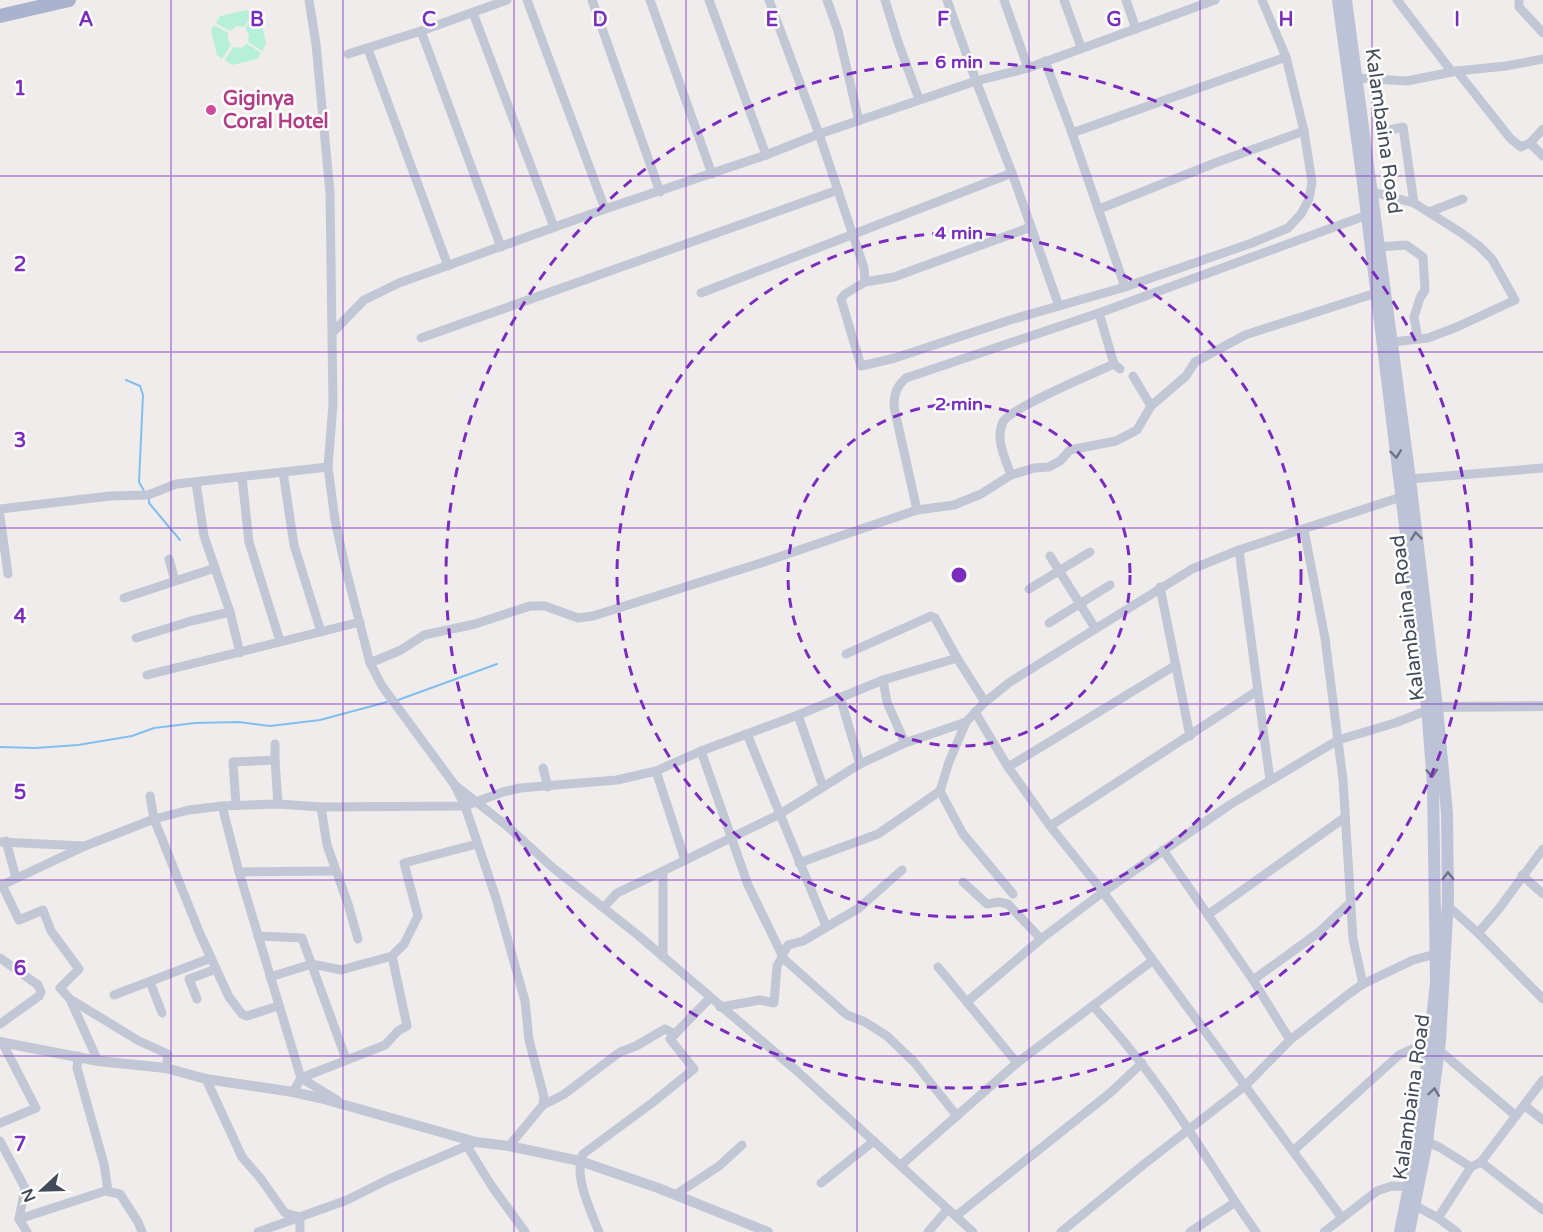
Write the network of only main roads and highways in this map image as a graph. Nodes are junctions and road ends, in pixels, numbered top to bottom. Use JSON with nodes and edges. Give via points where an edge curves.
{"nodes":[{"id":1,"x":29,"y":0,"type":"edge"},
{"id":2,"x":69,"y":0,"type":"edge"},
{"id":3,"x":1338,"y":0,"type":"edge"},
{"id":4,"x":1347,"y":0,"type":"edge"},
{"id":5,"x":0,"y":7,"type":"edge"},
{"id":6,"x":0,"y":15,"type":"edge"},
{"id":7,"x":1431,"y":708,"type":"junction"},
{"id":8,"x":1434,"y":1049,"type":"junction"},
{"id":9,"x":1400,"y":1232,"type":"edge"},
{"id":10,"x":1409,"y":1232,"type":"edge"}],
"edges":[{"from":1,"to":5,"type":"main road"},
{"from":2,"to":6,"type":"main road"},
{"from":3,"to":7,"type":"main road","name":"Kalambaina Road","one_way":true},
{"from":7,"to":4,"type":"main road","name":"Kalambaina Road","one_way":true,"via":[[1410,479]]},
{"from":7,"to":8,"type":"main road","name":"Kalambaina Road","one_way":true},
{"from":8,"to":7,"type":"main road","name":"Kalambaina Road","one_way":true,"via":[[1445,984],[1448,906],[1447,813]]},
{"from":8,"to":9,"type":"main road","name":"Kalambaina Road"},
{"from":10,"to":8,"type":"main road","name":"Kalambaina Road","one_way":true,"via":[[1427,1142]]}]}
